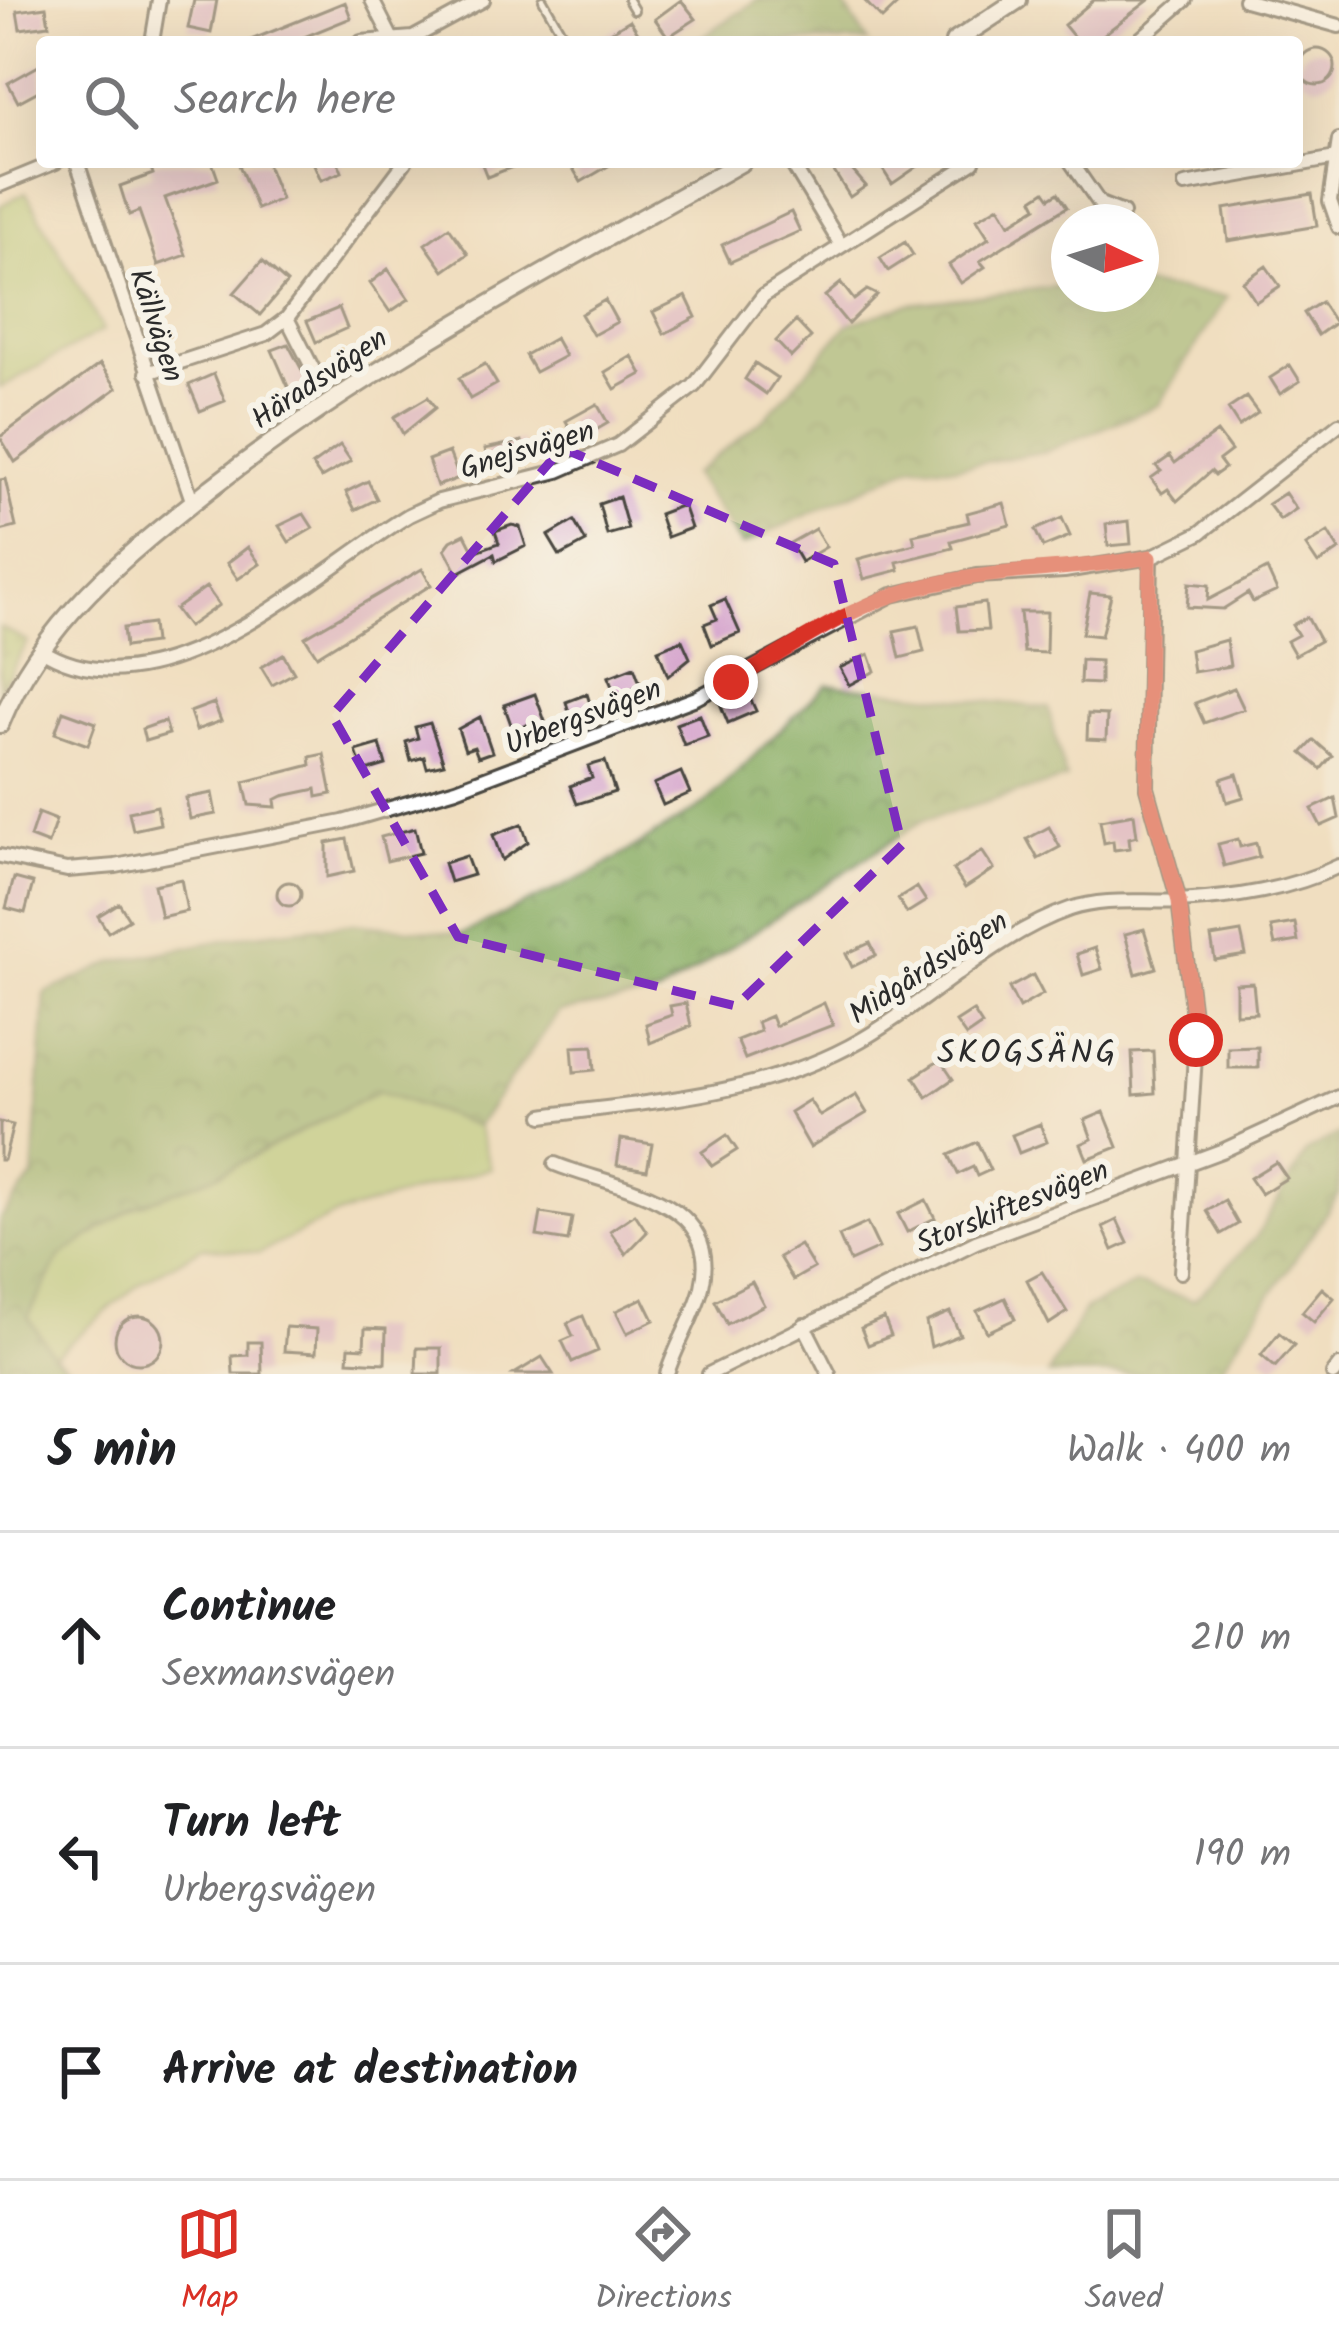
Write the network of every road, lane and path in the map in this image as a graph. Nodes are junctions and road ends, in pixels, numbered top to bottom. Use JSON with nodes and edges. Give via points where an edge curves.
{"nodes":[{"id":1,"x":160,"y":0,"type":"edge"},
{"id":2,"x":372,"y":0,"type":"edge"},
{"id":3,"x":483,"y":0,"type":"edge"},
{"id":4,"x":543,"y":0,"type":"edge"},
{"id":5,"x":628,"y":0,"type":"edge"},
{"id":6,"x":1018,"y":0,"type":"edge"},
{"id":7,"x":1185,"y":0,"type":"edge"},
{"id":8,"x":1245,"y":0,"type":"edge"},
{"id":9,"x":634,"y":10,"type":"dead end"},
{"id":10,"x":1339,"y":26,"type":"edge"},
{"id":11,"x":153,"y":36,"type":"edge"},
{"id":12,"x":390,"y":36,"type":"edge"},
{"id":13,"x":417,"y":36,"type":"edge"},
{"id":14,"x":564,"y":36,"type":"edge"},
{"id":15,"x":963,"y":36,"type":"edge"},
{"id":16,"x":1144,"y":36,"type":"edge"},
{"id":17,"x":1339,"y":140,"type":"edge"},
{"id":18,"x":1336,"y":158,"type":"edge"},
{"id":19,"x":1303,"y":164,"type":"edge"},
{"id":20,"x":41,"y":168,"type":"edge"},
{"id":21,"x":79,"y":168,"type":"edge"},
{"id":22,"x":400,"y":168,"type":"edge"},
{"id":23,"x":731,"y":168,"type":"edge"},
{"id":24,"x":795,"y":168,"type":"edge"},
{"id":25,"x":963,"y":168,"type":"edge"},
{"id":26,"x":1075,"y":168,"type":"edge"},
{"id":27,"x":1280,"y":168,"type":"edge"},
{"id":28,"x":0,"y":185,"type":"edge"},
{"id":29,"x":1185,"y":185,"type":"dead end"},
{"id":30,"x":1100,"y":204,"type":"edge"},
{"id":31,"x":1339,"y":226,"type":"edge"},
{"id":32,"x":841,"y":245,"type":"junction"},
{"id":33,"x":287,"y":318,"type":"junction"},
{"id":34,"x":314,"y":371,"type":"dead end"},
{"id":35,"x":147,"y":373,"type":"junction"},
{"id":36,"x":1339,"y":424,"type":"edge"},
{"id":37,"x":193,"y":503,"type":"junction"},
{"id":38,"x":1150,"y":557,"type":"junction"},
{"id":39,"x":40,"y":649,"type":"junction"},
{"id":40,"x":0,"y":724,"type":"edge"},
{"id":41,"x":0,"y":856,"type":"edge"},
{"id":42,"x":1339,"y":866,"type":"edge"},
{"id":43,"x":1179,"y":901,"type":"junction"},
{"id":44,"x":1339,"y":1097,"type":"edge"},
{"id":45,"x":543,"y":1116,"type":"dead end"},
{"id":46,"x":555,"y":1164,"type":"dead end"},
{"id":47,"x":1188,"y":1164,"type":"junction"},
{"id":48,"x":1181,"y":1272,"type":"dead end"},
{"id":49,"x":804,"y":1325,"type":"junction"},
{"id":50,"x":1339,"y":1366,"type":"edge"},
{"id":51,"x":667,"y":1374,"type":"edge"},
{"id":52,"x":709,"y":1374,"type":"edge"},
{"id":53,"x":829,"y":1374,"type":"edge"},
{"id":54,"x":1333,"y":1374,"type":"edge"}],
"edges":[{"from":1,"to":11,"type":"street"},
{"from":2,"to":12,"type":"street"},
{"from":3,"to":13,"type":"street"},
{"from":4,"to":14,"type":"lane"},
{"from":5,"to":9,"type":"lane"},
{"from":6,"to":15,"type":"street"},
{"from":7,"to":16,"type":"street"},
{"from":8,"to":10,"type":"street"},
{"from":17,"to":18,"type":"street"},
{"from":18,"to":19,"type":"street"},
{"from":18,"to":31,"type":"street","via":[[1330,201]]},
{"from":20,"to":28,"type":"street"},
{"from":21,"to":35,"type":"street","name":"Källvägen"},
{"from":22,"to":33,"type":"street"},
{"from":23,"to":37,"type":"street","name":"Häradsvägen","via":[[440,330]]},
{"from":24,"to":32,"type":"street"},
{"from":25,"to":32,"type":"street","name":"Gnejsvägen"},
{"from":26,"to":30,"type":"street"},
{"from":27,"to":29,"type":"street"},
{"from":32,"to":39,"type":"street","name":"Gnejsvägen","via":[[763,296],[694,386],[591,459],[409,515],[197,651],[103,668],[74,666]]},
{"from":33,"to":34,"type":"street"},
{"from":33,"to":35,"type":"street","via":[[266,334]]},
{"from":35,"to":37,"type":"street","name":"Källvägen"},
{"from":36,"to":38,"type":"street","name":"Urbergsvägen","via":[[1200,533]]},
{"from":37,"to":39,"type":"street","name":"Häradsvägen","via":[[99,580]]},
{"from":38,"to":41,"type":"street","name":"Urbergsvägen","via":[[977,576],[892,596],[630,726],[343,822],[116,866],[67,870]]},
{"from":38,"to":43,"type":"street","via":[[1147,788]]},
{"from":39,"to":40,"type":"street","name":"Häradsvägen"},
{"from":42,"to":43,"type":"street","name":"Midgårdsvägen","via":[[1293,885]]},
{"from":43,"to":45,"type":"street","name":"Midgårdsvägen","via":[[1068,910],[857,1042],[740,1088]]},
{"from":43,"to":47,"type":"street","via":[[1196,1040]]},
{"from":44,"to":47,"type":"street","name":"Storskiftesvägen"},
{"from":46,"to":51,"type":"street","via":[[644,1193],[688,1217],[701,1251],[702,1288]]},
{"from":47,"to":48,"type":"street"},
{"from":47,"to":49,"type":"street","name":"Storskiftesvägen","via":[[976,1242]]},
{"from":49,"to":52,"type":"street","name":"Storskiftesvägen"},
{"from":49,"to":53,"type":"street"},
{"from":50,"to":54,"type":"street"}]}
